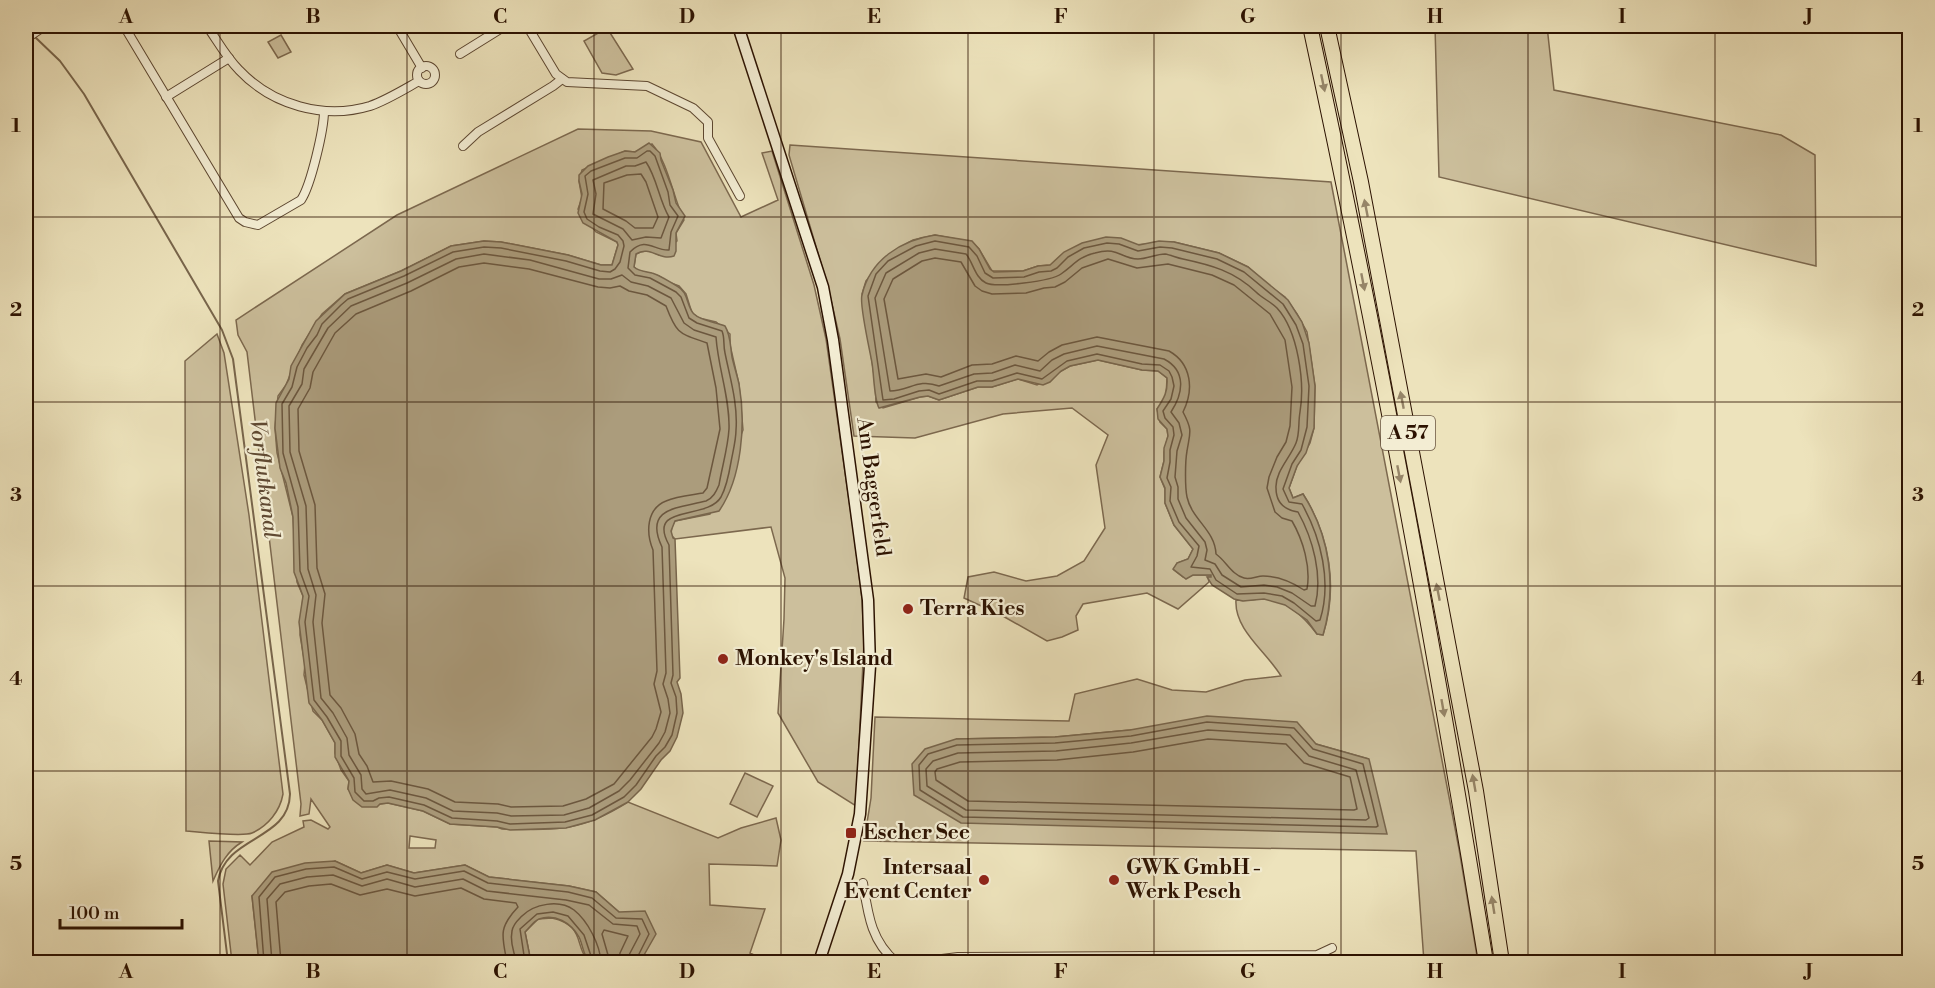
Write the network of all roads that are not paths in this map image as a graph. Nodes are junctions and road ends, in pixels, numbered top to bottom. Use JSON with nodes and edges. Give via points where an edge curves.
{"nodes":[{"id":1,"x":44,"y":26,"type":"edge"},
{"id":2,"x":124,"y":26,"type":"edge"},
{"id":3,"x":207,"y":26,"type":"edge"},
{"id":4,"x":397,"y":26,"type":"edge"},
{"id":5,"x":506,"y":26,"type":"edge"},
{"id":6,"x":529,"y":26,"type":"edge"},
{"id":7,"x":738,"y":26,"type":"edge"},
{"id":8,"x":1310,"y":26,"type":"edge"},
{"id":9,"x":1326,"y":26,"type":"edge"},
{"id":10,"x":29,"y":35,"type":"edge"},
{"id":11,"x":460,"y":54,"type":"dead end"},
{"id":12,"x":229,"y":58,"type":"junction"},
{"id":13,"x":422,"y":68,"type":"junction"},
{"id":14,"x":562,"y":79,"type":"junction"},
{"id":15,"x":419,"y":81,"type":"junction"},
{"id":16,"x":166,"y":97,"type":"junction"},
{"id":17,"x":324,"y":111,"type":"junction"},
{"id":18,"x":463,"y":146,"type":"dead end"},
{"id":19,"x":740,"y":196,"type":"dead end"},
{"id":20,"x":863,"y":883,"type":"dead end"},
{"id":21,"x":1332,"y":948,"type":"dead end"},
{"id":22,"x":1104,"y":960,"type":"edge"},
{"id":23,"x":819,"y":963,"type":"edge"},
{"id":24,"x":896,"y":963,"type":"edge"},
{"id":25,"x":932,"y":963,"type":"edge"},
{"id":26,"x":1486,"y":963,"type":"edge"},
{"id":27,"x":1502,"y":963,"type":"edge"}],
"edges":[{"from":1,"to":10,"type":"street"},
{"from":2,"to":16,"type":"street"},
{"from":3,"to":12,"type":"street"},
{"from":4,"to":13,"type":"street"},
{"from":5,"to":11,"type":"street"},
{"from":6,"to":14,"type":"street","via":[[555,74]]},
{"from":7,"to":23,"type":"main road","name":"Am Baggerfeld","via":[[823,286],[868,600],[870,666],[861,814],[848,874]]},
{"from":8,"to":26,"type":"highway","number":"A 57","one_way":true,"via":[[1344,183],[1428,627]]},
{"from":27,"to":9,"type":"highway","number":"A 57","one_way":true,"via":[[1472,767],[1361,182]]},
{"from":12,"to":16,"type":"street"},
{"from":12,"to":17,"type":"street","via":[[268,93],[295,105]]},
{"from":13,"to":15,"type":"street","via":[[417,74]]},
{"from":13,"to":15,"type":"street","via":[[432,69],[435,76],[430,83]]},
{"from":14,"to":18,"type":"street","via":[[478,132]]},
{"from":14,"to":19,"type":"street","via":[[574,83],[647,86],[693,108],[708,122],[708,138]]},
{"from":15,"to":17,"type":"street","via":[[369,106]]},
{"from":16,"to":17,"type":"street","via":[[239,218],[258,225],[304,196]]},
{"from":20,"to":24,"type":"street","via":[[872,929],[884,952]]},
{"from":21,"to":22,"type":"street","via":[[1317,955]]},
{"from":22,"to":25,"type":"street","via":[[958,957]]}]}
